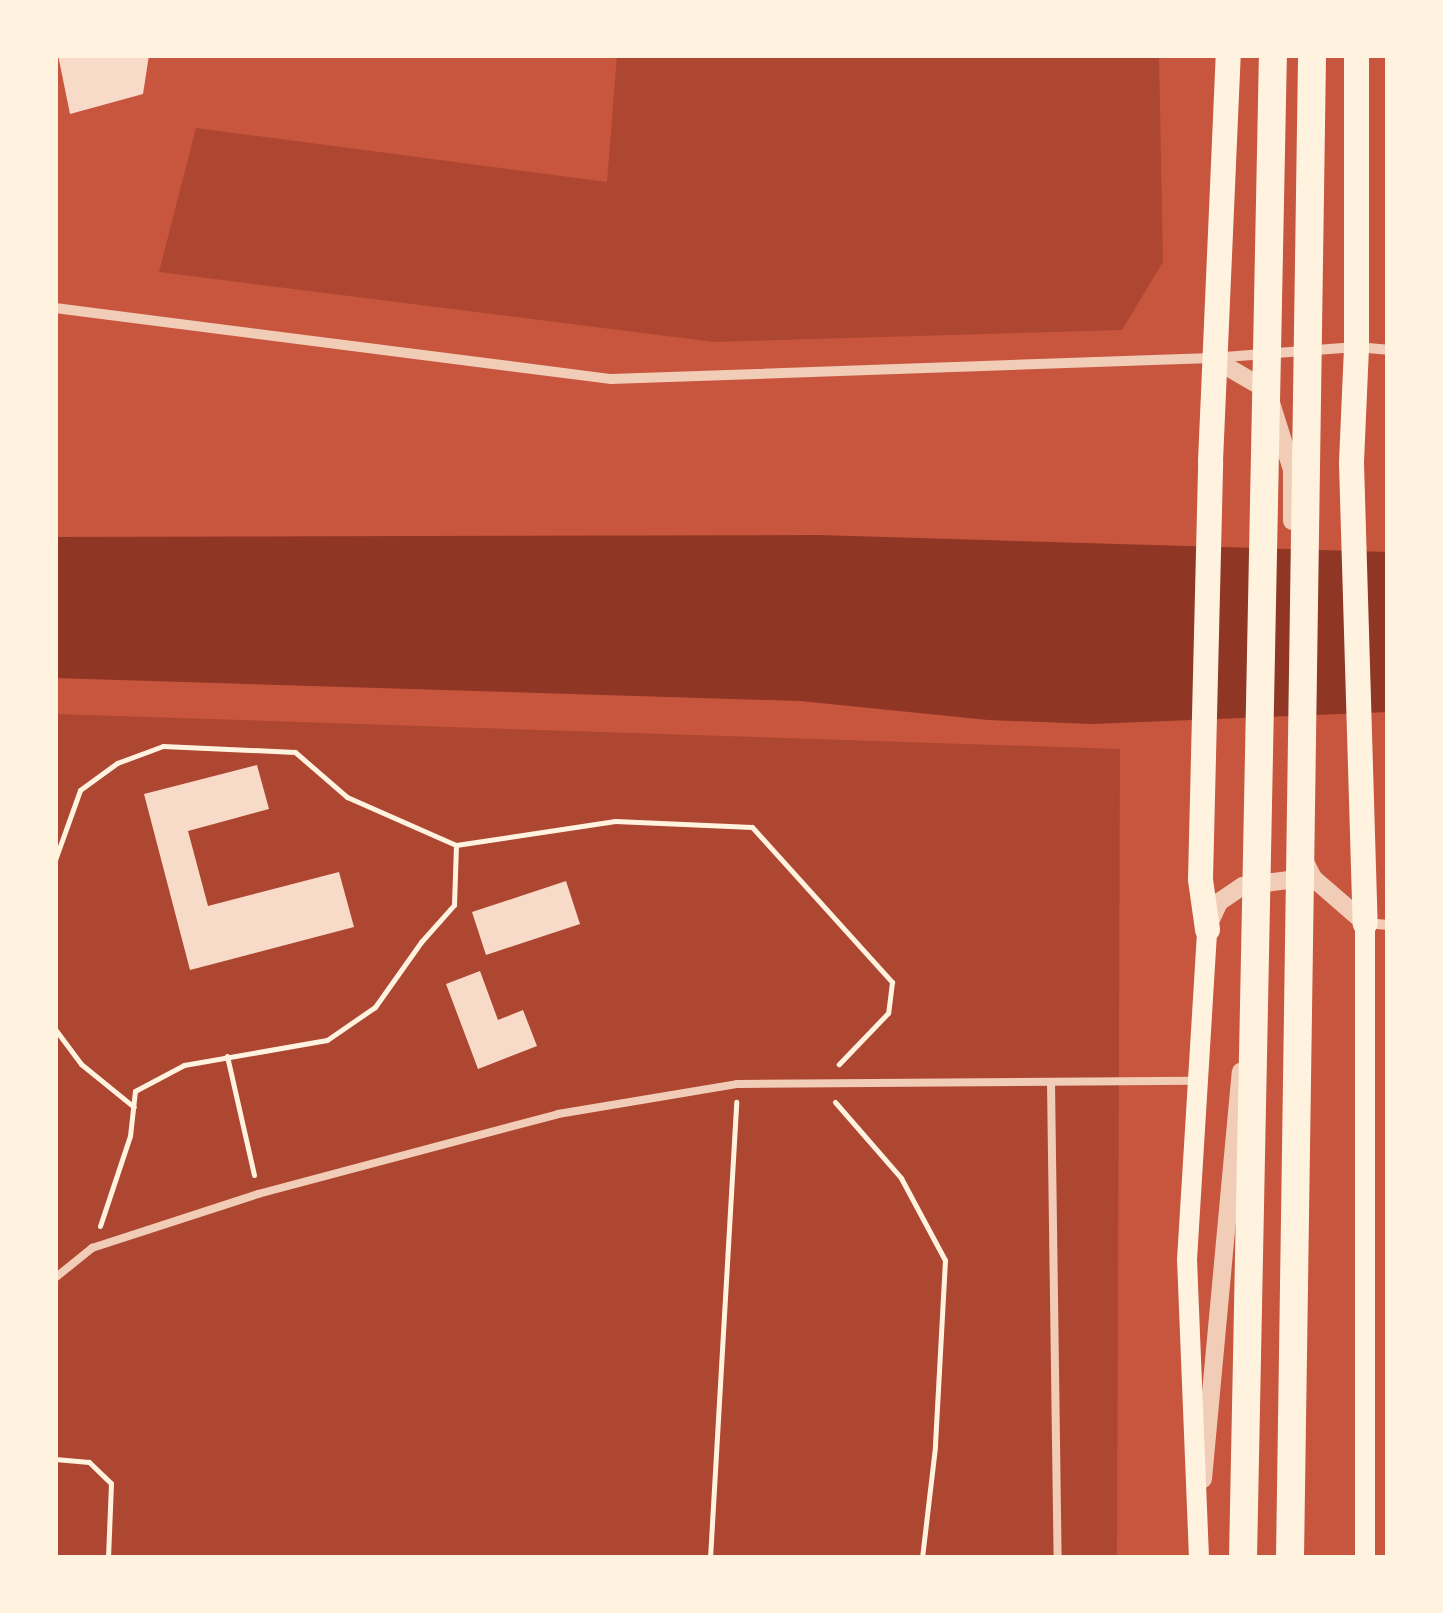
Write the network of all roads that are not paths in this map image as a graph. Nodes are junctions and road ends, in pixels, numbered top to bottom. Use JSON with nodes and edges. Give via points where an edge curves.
{"nodes":[{"id":1,"x":1228,"y":55,"type":"edge"},
{"id":2,"x":1272,"y":55,"type":"edge"},
{"id":3,"x":1312,"y":55,"type":"edge"},
{"id":4,"x":1356,"y":55,"type":"edge"},
{"id":5,"x":55,"y":308,"type":"edge"},
{"id":6,"x":1356,"y":347,"type":"junction"},
{"id":7,"x":1388,"y":350,"type":"edge"},
{"id":8,"x":1212,"y":358,"type":"junction"},
{"id":9,"x":1377,"y":924,"type":"edge"},
{"id":10,"x":1207,"y":929,"type":"junction"},
{"id":11,"x":1256,"y":932,"type":"junction"},
{"id":12,"x":1198,"y":1081,"type":"junction"},
{"id":13,"x":1051,"y":1083,"type":"junction"},
{"id":14,"x":55,"y":1278,"type":"edge"},
{"id":15,"x":1058,"y":1558,"type":"edge"},
{"id":16,"x":1198,"y":1558,"type":"edge"},
{"id":17,"x":1243,"y":1558,"type":"edge"},
{"id":18,"x":1290,"y":1558,"type":"edge"},
{"id":19,"x":1365,"y":1558,"type":"edge"}],
"edges":[{"from":1,"to":8,"type":"main road"},
{"from":2,"to":11,"type":"highway"},
{"from":3,"to":18,"type":"highway"},
{"from":4,"to":6,"type":"main road"},
{"from":5,"to":8,"type":"street","via":[[611,379]]},
{"from":6,"to":7,"type":"street"},
{"from":6,"to":8,"type":"street"},
{"from":6,"to":9,"type":"main road","via":[[1350,463],[1363,867]]},
{"from":8,"to":9,"type":"street","via":[[1267,390],[1292,470],[1291,816],[1313,878]]},
{"from":8,"to":10,"type":"main road","via":[[1200,880]]},
{"from":9,"to":10,"type":"street","via":[[1309,888],[1269,880],[1219,902]]},
{"from":9,"to":19,"type":"main road"},
{"from":10,"to":12,"type":"main road"},
{"from":11,"to":16,"type":"street"},
{"from":11,"to":17,"type":"highway"},
{"from":12,"to":13,"type":"lane"},
{"from":12,"to":16,"type":"main road","via":[[1187,1260]]},
{"from":13,"to":14,"type":"lane","via":[[737,1084],[558,1114],[258,1194],[92,1248]]},
{"from":13,"to":15,"type":"lane"}]}
